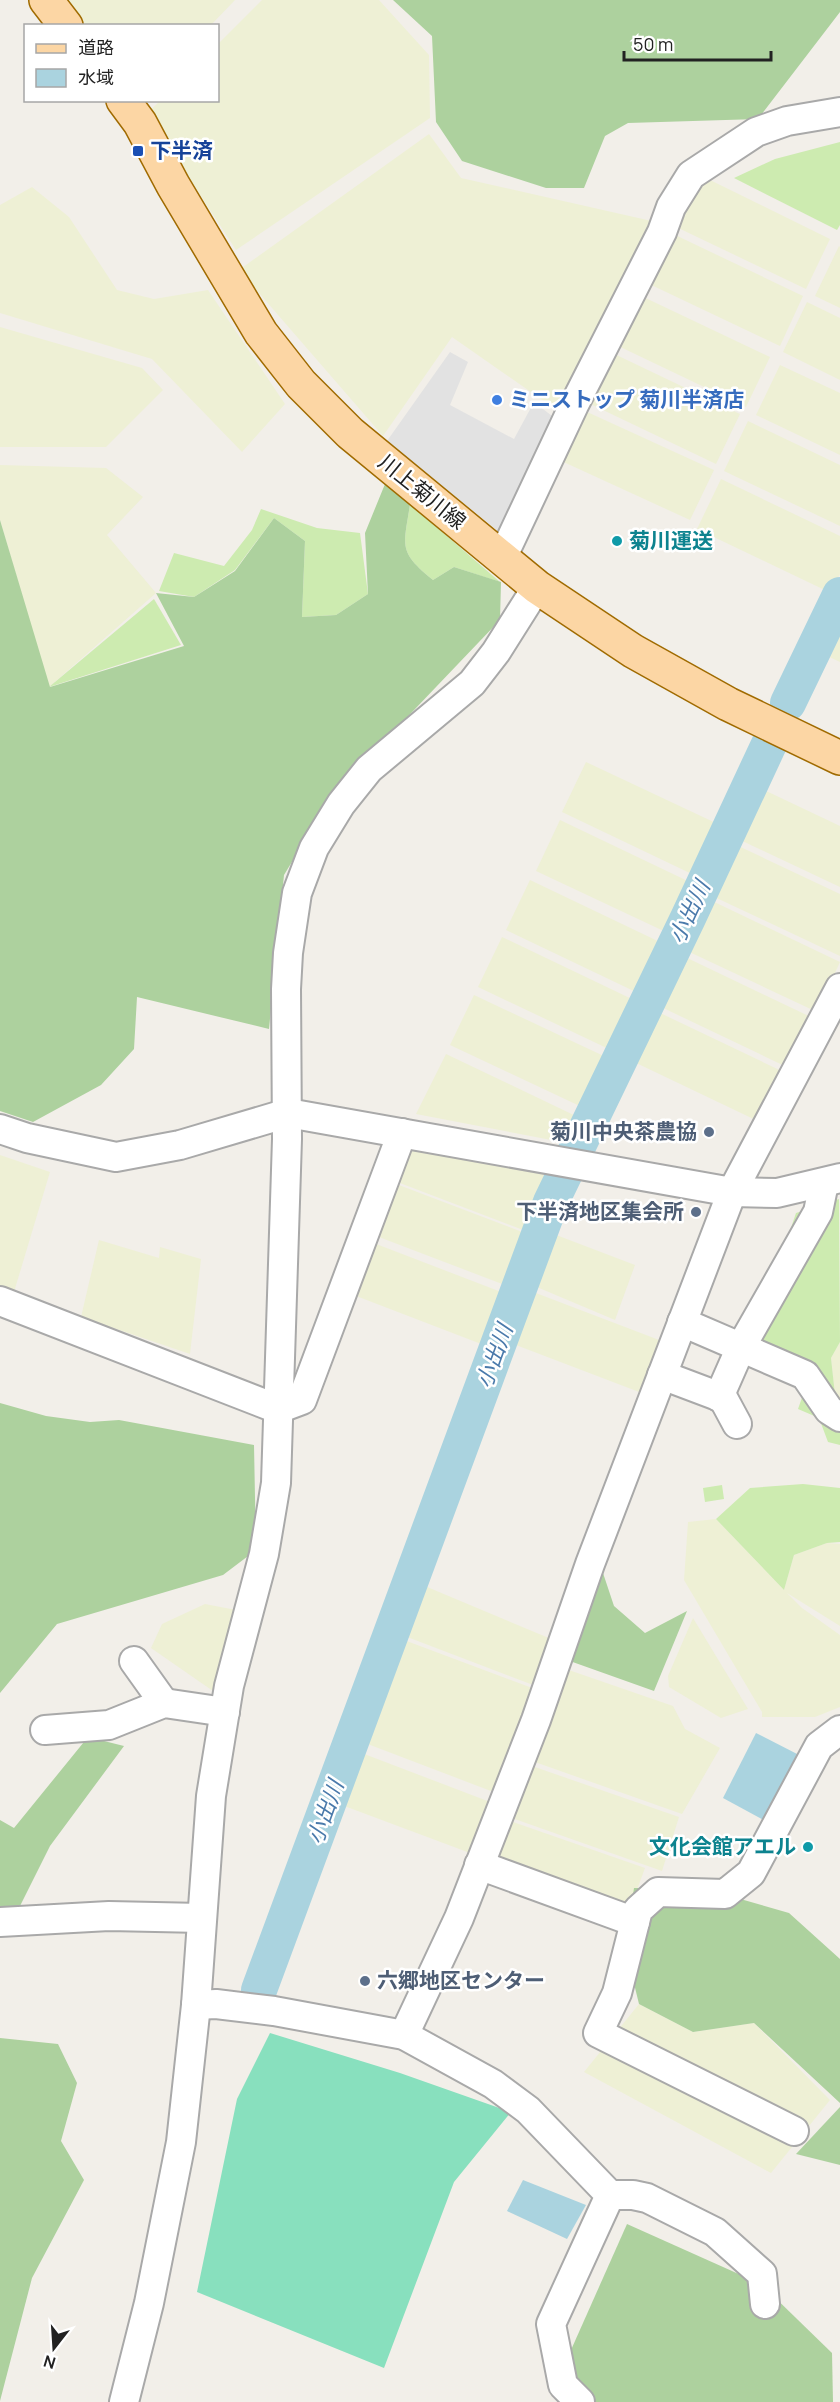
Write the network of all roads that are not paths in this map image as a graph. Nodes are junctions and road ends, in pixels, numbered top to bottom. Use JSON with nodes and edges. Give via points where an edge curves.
{"nodes":[{"id":1,"x":46,"y":0,"type":"edge"},
{"id":2,"x":64,"y":24,"type":"edge"},
{"id":3,"x":124,"y":102,"type":"edge"},
{"id":4,"x":840,"y":112,"type":"edge"},
{"id":5,"x":502,"y":558,"type":"junction"},
{"id":6,"x":537,"y":587,"type":"junction"},
{"id":7,"x":840,"y":758,"type":"edge"},
{"id":8,"x":840,"y":988,"type":"edge"},
{"id":9,"x":288,"y":1113,"type":"junction"},
{"id":10,"x":0,"y":1129,"type":"edge"},
{"id":11,"x":402,"y":1133,"type":"junction"},
{"id":12,"x":832,"y":1180,"type":"edge"},
{"id":13,"x":732,"y":1192,"type":"junction"},
{"id":14,"x":0,"y":1301,"type":"edge"},
{"id":15,"x":682,"y":1322,"type":"junction"},
{"id":16,"x":741,"y":1347,"type":"junction"},
{"id":17,"x":662,"y":1375,"type":"junction"},
{"id":18,"x":719,"y":1397,"type":"junction"},
{"id":19,"x":278,"y":1409,"type":"junction"},
{"id":20,"x":840,"y":1417,"type":"edge"},
{"id":21,"x":737,"y":1424,"type":"dead end"},
{"id":22,"x":134,"y":1661,"type":"dead end"},
{"id":23,"x":165,"y":1704,"type":"junction"},
{"id":24,"x":225,"y":1712,"type":"junction"},
{"id":25,"x":45,"y":1730,"type":"dead end"},
{"id":26,"x":840,"y":1730,"type":"edge"},
{"id":27,"x":479,"y":1865,"type":"junction"},
{"id":28,"x":202,"y":1918,"type":"junction"},
{"id":29,"x":0,"y":1922,"type":"edge"},
{"id":30,"x":635,"y":1922,"type":"junction"},
{"id":31,"x":196,"y":2005,"type":"junction"},
{"id":32,"x":404,"y":2035,"type":"junction"},
{"id":33,"x":794,"y":2131,"type":"dead end"},
{"id":34,"x":610,"y":2195,"type":"junction"},
{"id":35,"x":765,"y":2304,"type":"dead end"},
{"id":36,"x":564,"y":2396,"type":"edge"},
{"id":37,"x":124,"y":2402,"type":"edge"}],
"edges":[{"from":1,"to":2,"type":"main road"},
{"from":3,"to":5,"type":"main road","name":"川上菊川線","via":[[261,333],[301,384],[350,433]]},
{"from":4,"to":5,"type":"street","via":[[787,121],[756,132],[691,175],[671,207]]},
{"from":5,"to":6,"type":"main road","name":"川上菊川線"},
{"from":6,"to":7,"type":"main road","name":"川上菊川線","via":[[633,651],[728,704]]},
{"from":6,"to":9,"type":"street","via":[[472,683],[369,769],[314,848],[297,893],[288,953]]},
{"from":8,"to":13,"type":"street"},
{"from":9,"to":10,"type":"street","via":[[180,1146],[116,1157]]},
{"from":9,"to":11,"type":"street"},
{"from":9,"to":19,"type":"street"},
{"from":11,"to":13,"type":"street"},
{"from":11,"to":19,"type":"street","via":[[302,1400]]},
{"from":12,"to":13,"type":"street","via":[[777,1192]]},
{"from":12,"to":16,"type":"street","via":[[818,1212]]},
{"from":13,"to":15,"type":"street"},
{"from":14,"to":19,"type":"street"},
{"from":15,"to":16,"type":"street"},
{"from":15,"to":17,"type":"street"},
{"from":16,"to":18,"type":"street"},
{"from":16,"to":20,"type":"street","via":[[805,1375],[829,1410]]},
{"from":17,"to":18,"type":"street"},
{"from":17,"to":27,"type":"street"},
{"from":18,"to":21,"type":"street"},
{"from":19,"to":24,"type":"street","via":[[276,1483],[264,1554]]},
{"from":22,"to":23,"type":"street"},
{"from":23,"to":24,"type":"street"},
{"from":23,"to":25,"type":"street","via":[[109,1725]]},
{"from":24,"to":28,"type":"street","via":[[211,1796]]},
{"from":26,"to":30,"type":"street","via":[[819,1746],[751,1873],[725,1894],[658,1892],[638,1910]]},
{"from":27,"to":30,"type":"street"},
{"from":27,"to":32,"type":"street","via":[[459,1918]]},
{"from":28,"to":29,"type":"street","via":[[109,1916]]},
{"from":28,"to":31,"type":"street"},
{"from":30,"to":33,"type":"street","via":[[617,1993],[598,2033]]},
{"from":31,"to":32,"type":"street","via":[[274,2011]]},
{"from":31,"to":37,"type":"street","via":[[181,2142],[149,2303]]},
{"from":32,"to":34,"type":"street","via":[[493,2085],[528,2110]]},
{"from":34,"to":35,"type":"street","via":[[647,2198],[715,2232],[762,2274]]},
{"from":34,"to":36,"type":"street","via":[[551,2324]]}]}
